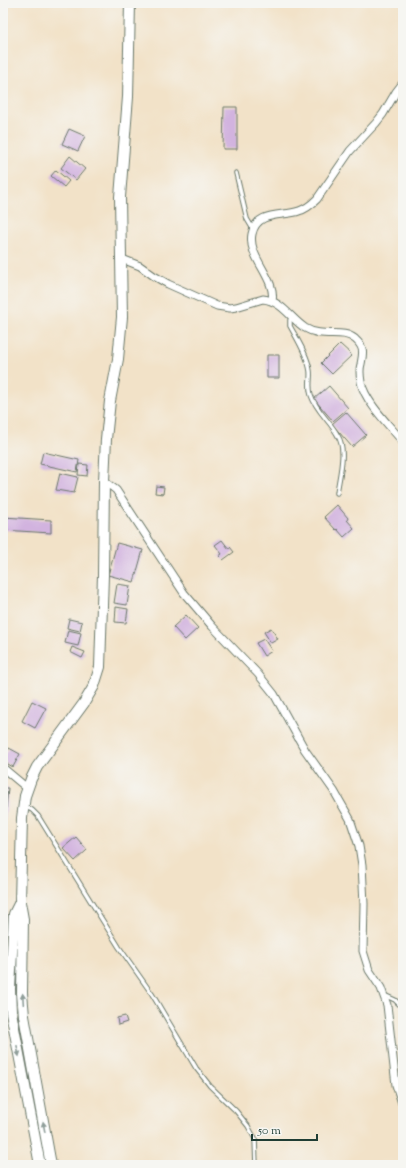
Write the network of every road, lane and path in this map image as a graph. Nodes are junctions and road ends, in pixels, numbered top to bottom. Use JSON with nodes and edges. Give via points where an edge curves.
{"nodes":[{"id":1,"x":130,"y":3,"type":"edge"},
{"id":2,"x":403,"y":83,"type":"edge"},
{"id":3,"x":236,"y":173,"type":"dead end"},
{"id":4,"x":253,"y":229,"type":"junction"},
{"id":5,"x":122,"y":259,"type":"junction"},
{"id":6,"x":272,"y":301,"type":"junction"},
{"id":7,"x":292,"y":317,"type":"junction"},
{"id":8,"x":403,"y":442,"type":"edge"},
{"id":9,"x":104,"y":481,"type":"junction"},
{"id":10,"x":337,"y":493,"type":"dead end"},
{"id":11,"x":3,"y":768,"type":"edge"},
{"id":12,"x":27,"y":788,"type":"junction"},
{"id":13,"x":23,"y":806,"type":"junction"},
{"id":14,"x":20,"y":902,"type":"junction"},
{"id":15,"x":384,"y":995,"type":"junction"},
{"id":16,"x":7,"y":1005,"type":"edge"},
{"id":17,"x":403,"y":1008,"type":"edge"},
{"id":18,"x":403,"y":1106,"type":"edge"},
{"id":19,"x":40,"y":1165,"type":"edge"},
{"id":20,"x":51,"y":1165,"type":"edge"},
{"id":21,"x":256,"y":1165,"type":"edge"}],
"edges":[{"from":1,"to":5,"type":"street","via":[[128,97],[120,197]]},
{"from":2,"to":4,"type":"street","via":[[376,123],[340,164],[317,200],[298,212],[269,216]]},
{"from":3,"to":4,"type":"lane","via":[[247,219]]},
{"from":4,"to":6,"type":"street","via":[[252,244],[271,288]]},
{"from":5,"to":6,"type":"street","via":[[140,266],[168,284],[217,306],[230,308],[263,299]]},
{"from":5,"to":9,"type":"street","via":[[122,317],[110,401]]},
{"from":6,"to":7,"type":"street"},
{"from":7,"to":8,"type":"street","via":[[316,333],[343,334],[357,341],[363,353],[360,376],[362,388],[373,406]]},
{"from":7,"to":10,"type":"lane","via":[[290,326],[308,362],[312,399],[339,437],[342,460]]},
{"from":9,"to":12,"type":"street","via":[[104,575],[98,676],[84,703],[37,767]]},
{"from":9,"to":15,"type":"street","via":[[116,490],[197,610],[274,694],[305,750],[340,801],[354,828],[361,856],[364,958]]},
{"from":11,"to":12,"type":"street"},
{"from":12,"to":13,"type":"street"},
{"from":13,"to":14,"type":"street"},
{"from":13,"to":21,"type":"lane","via":[[38,816],[202,1076],[248,1126],[255,1139]]},
{"from":14,"to":16,"type":"street","via":[[14,914]]},
{"from":20,"to":14,"type":"street","one_way":true,"via":[[24,1016],[23,919]]},
{"from":15,"to":17,"type":"lane","via":[[395,1000]]},
{"from":15,"to":18,"type":"street","via":[[396,1085]]},
{"from":16,"to":19,"type":"street","one_way":true}]}
